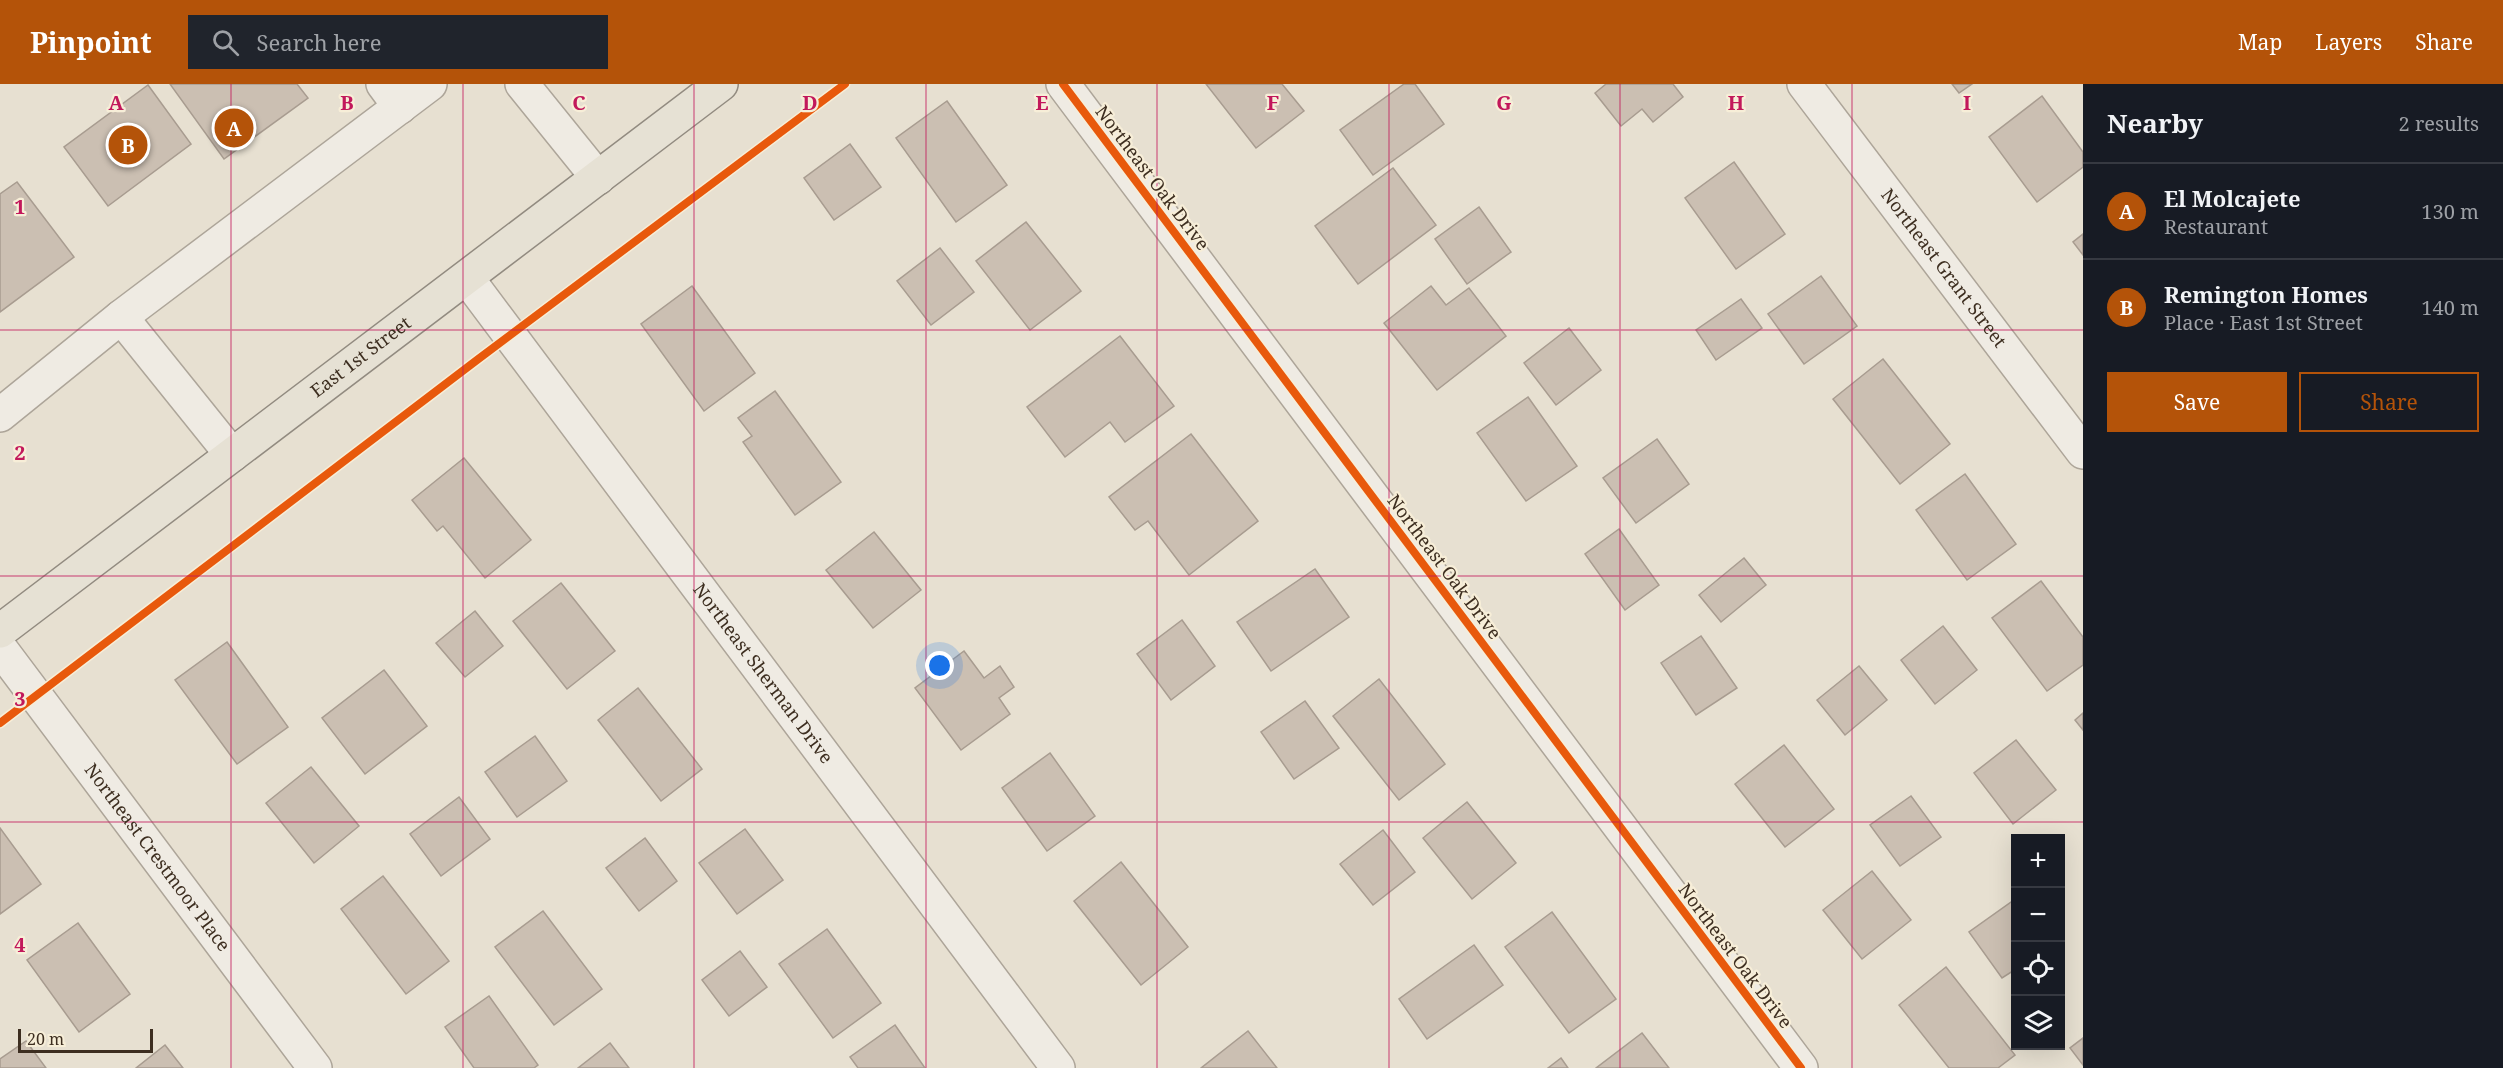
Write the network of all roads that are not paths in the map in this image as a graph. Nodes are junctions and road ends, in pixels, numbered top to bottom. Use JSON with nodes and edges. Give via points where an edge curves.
{"nodes":[{"id":1,"x":430,"y":84,"type":"edge"},
{"id":2,"x":522,"y":84,"type":"edge"},
{"id":3,"x":721,"y":84,"type":"edge"},
{"id":4,"x":1063,"y":84,"type":"edge"},
{"id":5,"x":1804,"y":84,"type":"edge"},
{"id":6,"x":392,"y":95,"type":"edge"},
{"id":7,"x":598,"y":178,"type":"junction"},
{"id":8,"x":467,"y":278,"type":"junction"},
{"id":9,"x":121,"y":317,"type":"junction"},
{"id":10,"x":0,"y":415,"type":"edge"},
{"id":11,"x":2083,"y":452,"type":"edge"},
{"id":12,"x":232,"y":455,"type":"junction"},
{"id":13,"x":0,"y":631,"type":"edge"},
{"id":14,"x":0,"y":648,"type":"edge"},
{"id":15,"x":315,"y":1068,"type":"edge"},
{"id":16,"x":1058,"y":1068,"type":"edge"},
{"id":17,"x":1801,"y":1068,"type":"edge"}],
"edges":[{"from":1,"to":6,"type":"street"},
{"from":2,"to":7,"type":"street"},
{"from":3,"to":7,"type":"main road","name":"East 1st Street"},
{"from":4,"to":17,"type":"street","name":"Northeast Oak Drive"},
{"from":5,"to":11,"type":"street","name":"Northeast Grant Street"},
{"from":6,"to":9,"type":"street"},
{"from":7,"to":8,"type":"main road","name":"East 1st Street"},
{"from":8,"to":12,"type":"main road","name":"East 1st Street"},
{"from":8,"to":16,"type":"street","name":"Northeast Sherman Drive"},
{"from":9,"to":10,"type":"street"},
{"from":9,"to":12,"type":"street"},
{"from":12,"to":13,"type":"main road","name":"East 1st Street"},
{"from":14,"to":15,"type":"street","name":"Northeast Crestmoor Place"}]}
